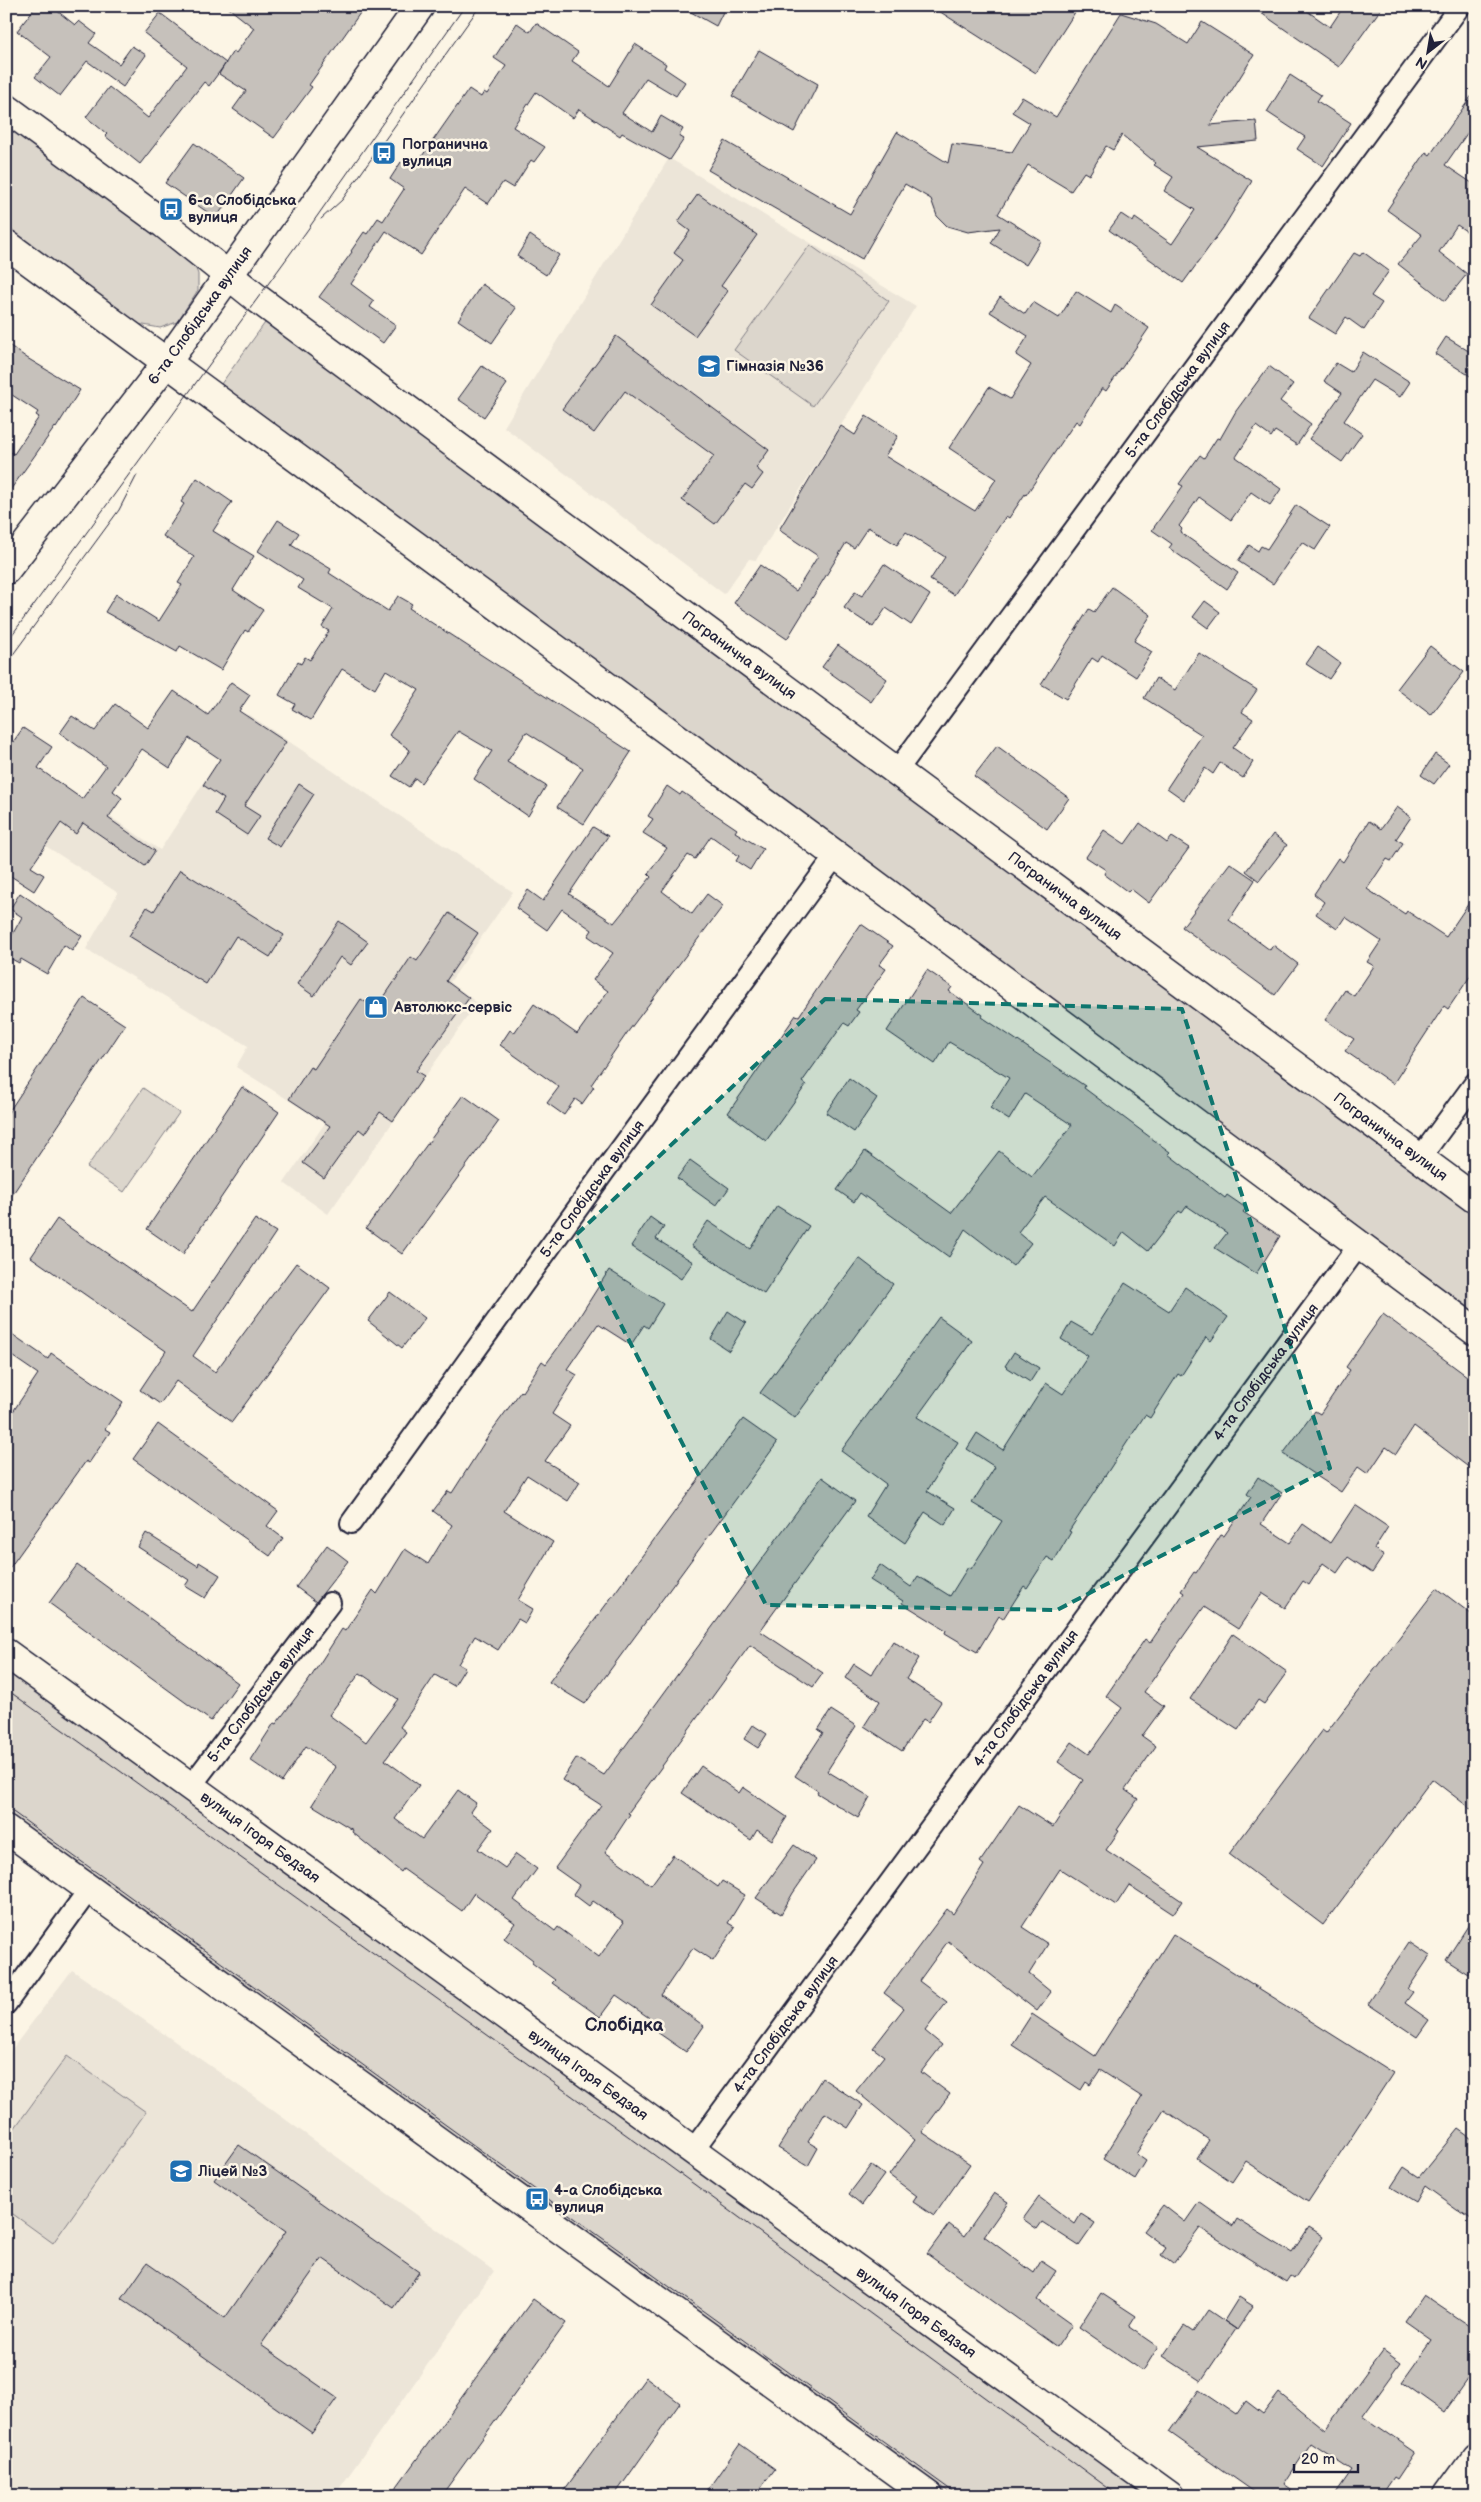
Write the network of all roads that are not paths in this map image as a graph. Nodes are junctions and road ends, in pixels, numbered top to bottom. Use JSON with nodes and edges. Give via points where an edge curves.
{"nodes":[{"id":1,"x":420,"y":6,"type":"edge"},
{"id":2,"x":1460,"y":6,"type":"edge"},
{"id":3,"x":6,"y":108,"type":"edge"},
{"id":4,"x":6,"y":244,"type":"edge"},
{"id":5,"x":230,"y":276,"type":"junction"},
{"id":6,"x":167,"y":362,"type":"junction"},
{"id":7,"x":6,"y":570,"type":"edge"},
{"id":8,"x":896,"y":772,"type":"junction"},
{"id":9,"x":836,"y":855,"type":"junction"},
{"id":10,"x":1475,"y":1083,"type":"edge"},
{"id":11,"x":1420,"y":1158,"type":"junction"},
{"id":12,"x":1475,"y":1199,"type":"edge"},
{"id":13,"x":1359,"y":1245,"type":"junction"},
{"id":14,"x":1475,"y":1331,"type":"edge"},
{"id":15,"x":351,"y":1523,"type":"dead end"},
{"id":16,"x":330,"y":1603,"type":"dead end"},
{"id":17,"x":6,"y":1653,"type":"edge"},
{"id":18,"x":190,"y":1786,"type":"junction"},
{"id":19,"x":6,"y":1829,"type":"edge"},
{"id":20,"x":90,"y":1888,"type":"junction"},
{"id":21,"x":6,"y":2004,"type":"edge"},
{"id":22,"x":693,"y":2150,"type":"junction"},
{"id":23,"x":1475,"y":2459,"type":"edge"},
{"id":24,"x":929,"y":2496,"type":"edge"},
{"id":25,"x":1170,"y":2496,"type":"edge"},
{"id":26,"x":1448,"y":2496,"type":"edge"}],
"edges":[{"from":1,"to":5,"type":"main road","name":"6-та Слобідська вулиця"},
{"from":2,"to":8,"type":"street","name":"5-та Слобідська вулиця"},
{"from":3,"to":5,"type":"main road","name":"Погранична вулиця"},
{"from":4,"to":6,"type":"main road"},
{"from":5,"to":6,"type":"main road","name":"6-та Слобідська вулиця"},
{"from":5,"to":8,"type":"main road","name":"Погранична вулиця"},
{"from":6,"to":7,"type":"main road","name":"6-та Слобідська вулиця"},
{"from":6,"to":9,"type":"main road"},
{"from":8,"to":11,"type":"main road","name":"Погранична вулиця"},
{"from":9,"to":13,"type":"main road"},
{"from":9,"to":15,"type":"street","name":"5-та Слобідська вулиця"},
{"from":10,"to":11,"type":"street"},
{"from":11,"to":12,"type":"main road","name":"Погранична вулиця"},
{"from":13,"to":14,"type":"main road"},
{"from":13,"to":22,"type":"street","name":"4-та Слобідська вулиця"},
{"from":16,"to":18,"type":"street","name":"5-та Слобідська вулиця"},
{"from":17,"to":18,"type":"main road","name":"вулиця Ігоря Бедзая"},
{"from":18,"to":22,"type":"main road","name":"вулиця Ігоря Бедзая"},
{"from":19,"to":20,"type":"main road"},
{"from":20,"to":21,"type":"street"},
{"from":20,"to":24,"type":"main road"},
{"from":22,"to":25,"type":"main road","name":"вулиця Ігоря Бедзая"},
{"from":23,"to":26,"type":"main road"}]}
